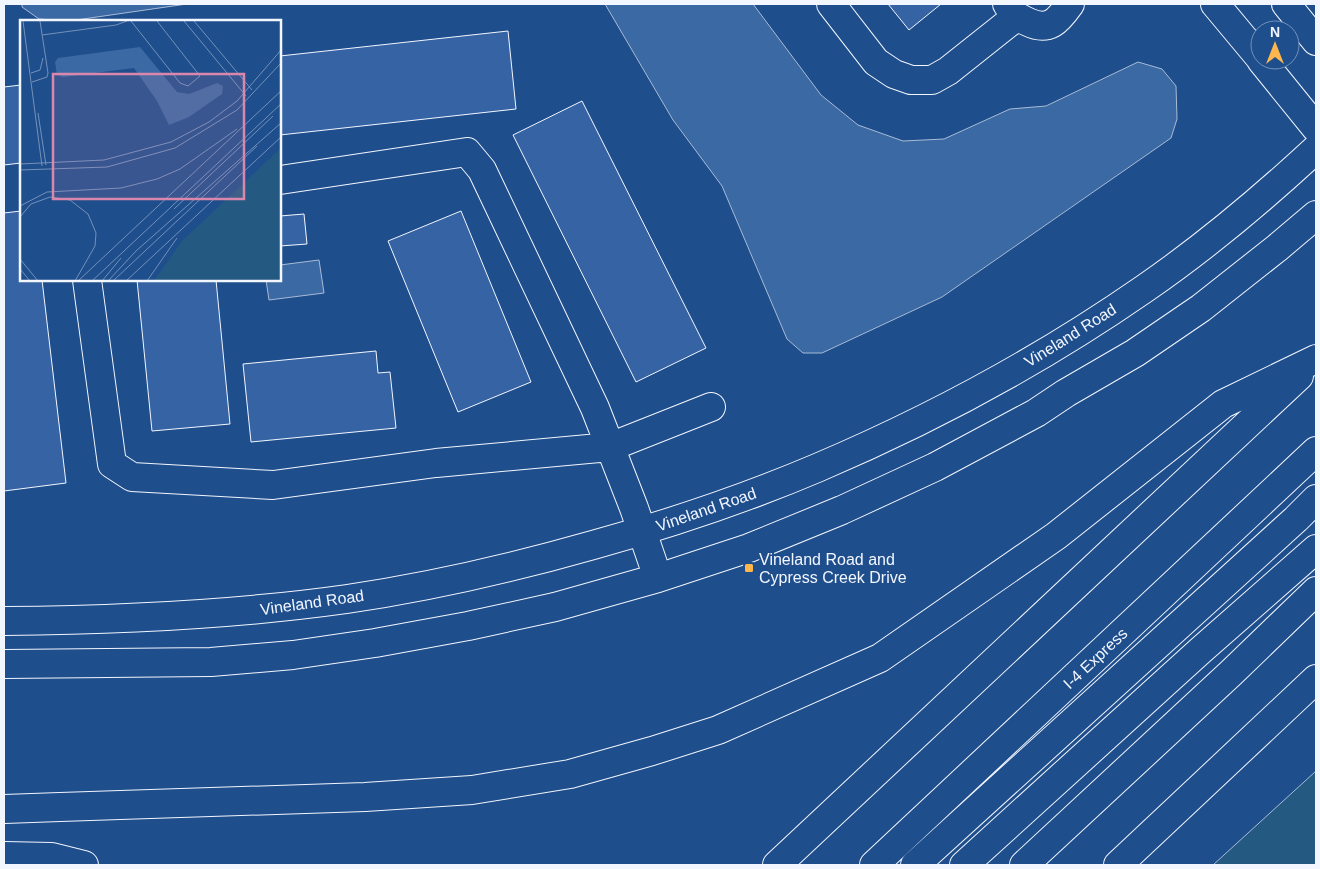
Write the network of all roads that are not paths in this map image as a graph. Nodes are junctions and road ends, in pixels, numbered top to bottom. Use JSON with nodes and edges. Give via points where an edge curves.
{"nodes":[{"id":1,"x":831,"y":4,"type":"edge"},
{"id":2,"x":1070,"y":4,"type":"edge"},
{"id":3,"x":1215,"y":4,"type":"edge"},
{"id":4,"x":1286,"y":4,"type":"edge"},
{"id":5,"x":1012,"y":10,"type":"edge"},
{"id":6,"x":1316,"y":41,"type":"edge"},
{"id":7,"x":1250,"y":46,"type":"edge"},
{"id":8,"x":1270,"y":70,"type":"edge"},
{"id":9,"x":1316,"y":128,"type":"edge"},
{"id":10,"x":1316,"y":149,"type":"edge"},
{"id":11,"x":281,"y":180,"type":"edge"},
{"id":12,"x":1316,"y":214,"type":"edge"},
{"id":13,"x":88,"y":281,"type":"edge"},
{"id":14,"x":1316,"y":359,"type":"edge"},
{"id":15,"x":711,"y":407,"type":"dead end"},
{"id":16,"x":610,"y":447,"type":"junction"},
{"id":17,"x":1316,"y":451,"type":"edge"},
{"id":18,"x":1316,"y":499,"type":"edge"},
{"id":19,"x":642,"y":531,"type":"junction"},
{"id":20,"x":1316,"y":549,"type":"edge"},
{"id":21,"x":658,"y":578,"type":"junction"},
{"id":22,"x":1316,"y":591,"type":"edge"},
{"id":23,"x":4,"y":620,"type":"edge"},
{"id":24,"x":4,"y":664,"type":"edge"},
{"id":25,"x":1316,"y":679,"type":"edge"},
{"id":26,"x":4,"y":810,"type":"edge"},
{"id":27,"x":4,"y":856,"type":"edge"},
{"id":28,"x":84,"y":865,"type":"edge"},
{"id":29,"x":777,"y":865,"type":"edge"},
{"id":30,"x":874,"y":865,"type":"edge"},
{"id":31,"x":915,"y":865,"type":"edge"},
{"id":32,"x":964,"y":865,"type":"edge"},
{"id":33,"x":1024,"y":865,"type":"edge"},
{"id":34,"x":1118,"y":865,"type":"edge"}],
"edges":[{"from":1,"to":5,"type":"main road","via":[[876,62],[910,80],[932,80],[948,71]]},
{"from":2,"to":5,"type":"main road","via":[[1049,25],[1037,27]]},
{"from":3,"to":7,"type":"main road"},
{"from":4,"to":6,"type":"main road"},
{"from":8,"to":9,"type":"main road"},
{"from":10,"to":19,"type":"main road","name":"Vineland Road","via":[[1215,236],[1146,288],[998,379],[912,424],[816,468],[716,507]]},
{"from":11,"to":16,"type":"main road","via":[[467,152],[482,170],[595,408]]},
{"from":12,"to":21,"type":"main road","via":[[1201,308],[1036,413],[935,467],[842,510],[749,548]]},
{"from":13,"to":16,"type":"main road","via":[[112,464],[132,477],[272,486],[436,463]]},
{"from":14,"to":26,"type":"main road","via":[[1223,404],[1056,536],[880,658],[718,730],[570,774],[472,790]]},
{"from":14,"to":29,"type":"main road"},
{"from":15,"to":16,"type":"main road"},
{"from":16,"to":19,"type":"main road"},
{"from":17,"to":30,"type":"main road","name":"I-4 Express"},
{"from":18,"to":31,"type":"main road"},
{"from":19,"to":21,"type":"main road"},
{"from":19,"to":23,"type":"main road","name":"Vineland Road","via":[[449,581],[349,598],[259,610],[160,617]]},
{"from":20,"to":32,"type":"main road"},
{"from":21,"to":24,"type":"main road","via":[[555,607],[468,626],[293,655],[211,662]]},
{"from":22,"to":33,"type":"main road"},
{"from":25,"to":34,"type":"main road"},
{"from":27,"to":28,"type":"main road","via":[[52,857]]}]}
